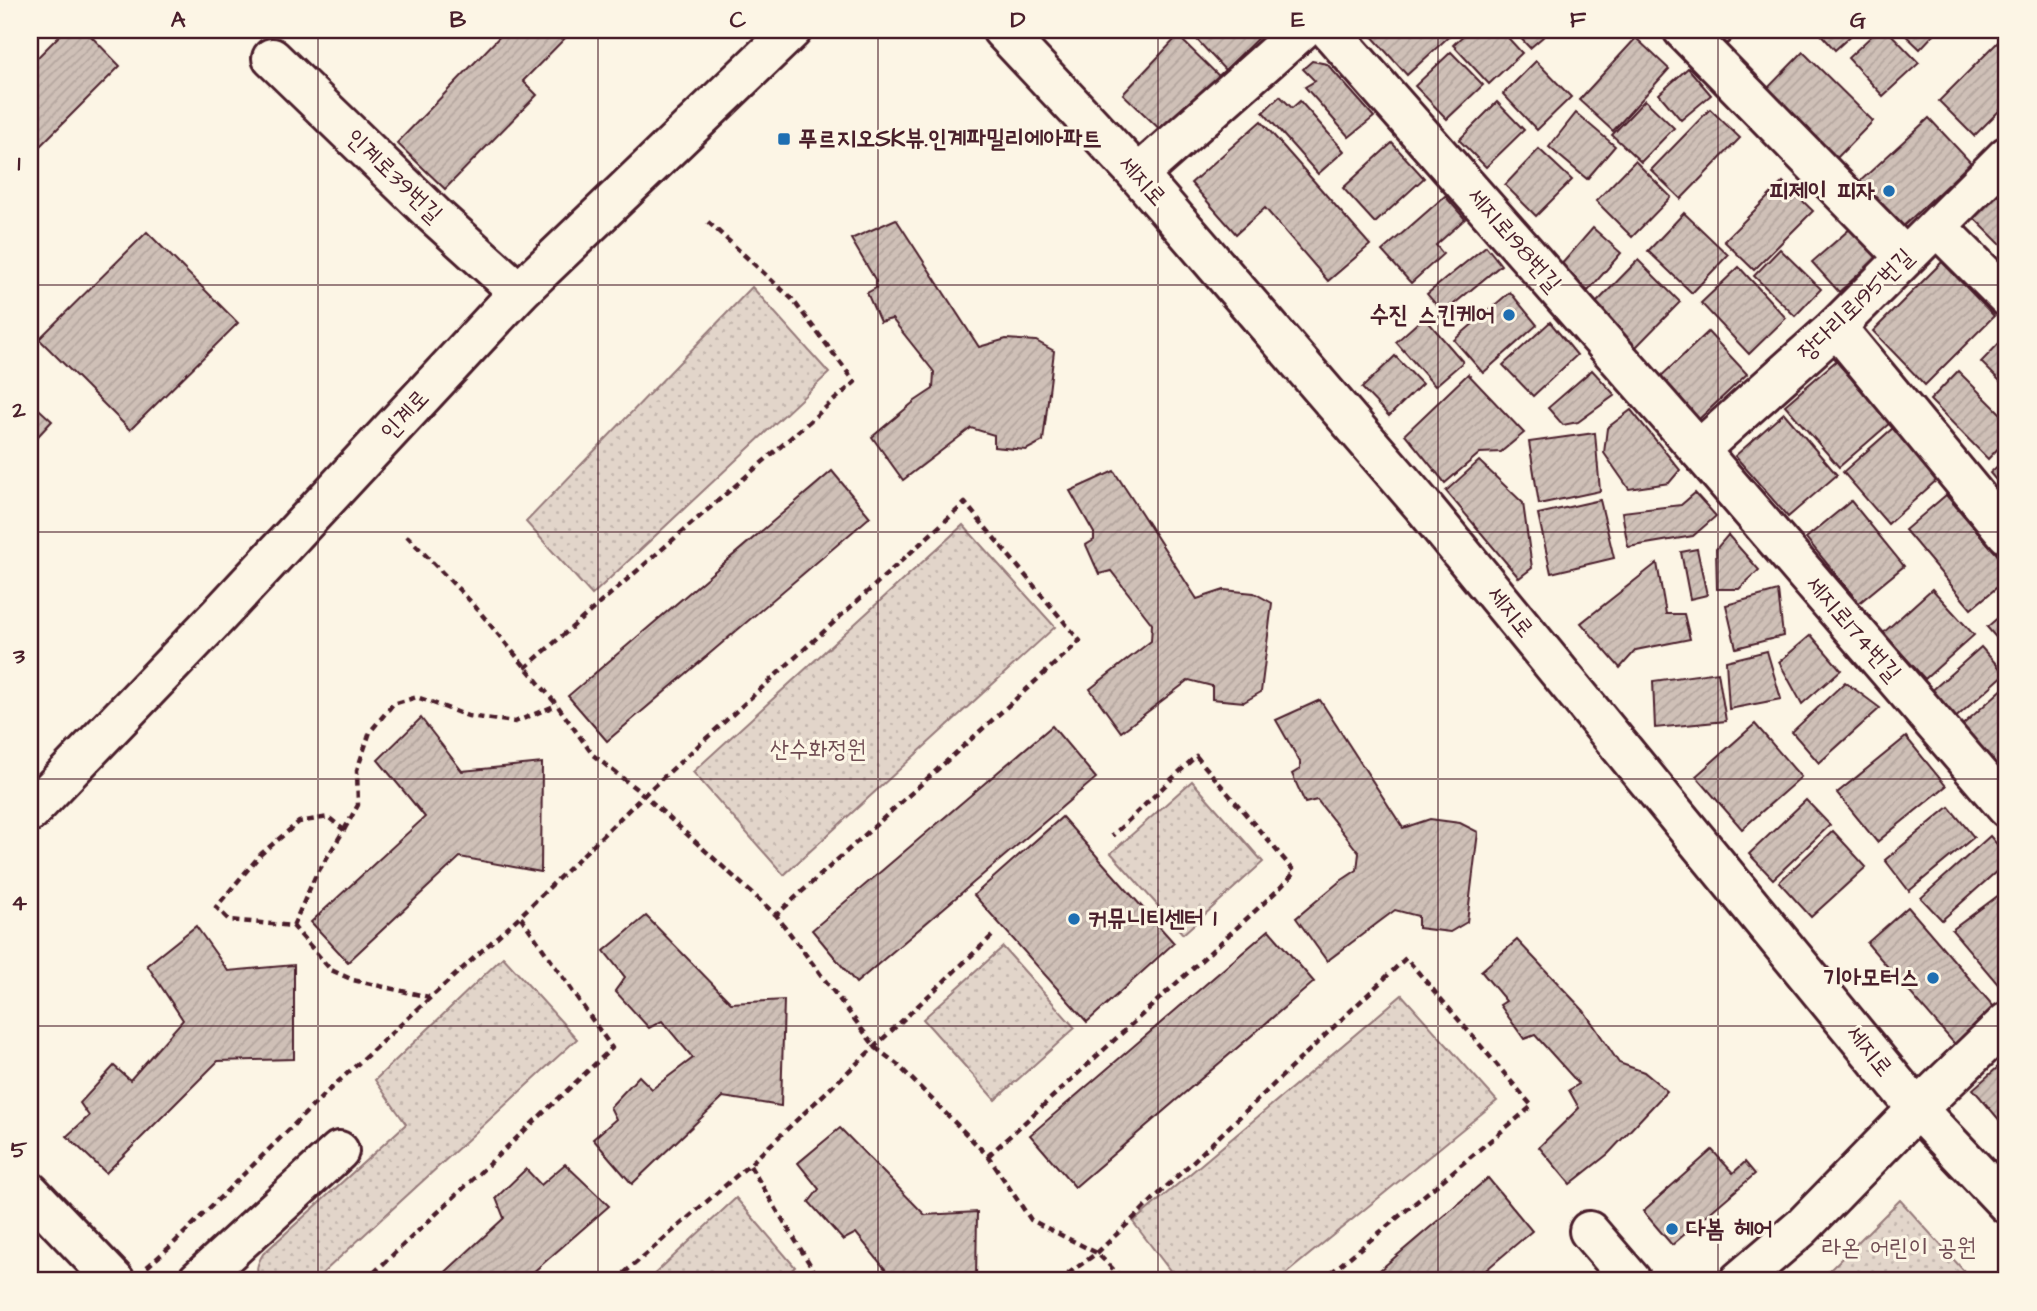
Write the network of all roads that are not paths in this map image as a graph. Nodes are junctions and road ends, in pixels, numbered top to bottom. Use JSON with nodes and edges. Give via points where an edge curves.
{"nodes":[{"id":1,"x":792,"y":30,"type":"edge"},
{"id":2,"x":1002,"y":30,"type":"edge"},
{"id":3,"x":1302,"y":30,"type":"edge"},
{"id":4,"x":1329,"y":30,"type":"edge"},
{"id":5,"x":1683,"y":30,"type":"edge"},
{"id":6,"x":272,"y":58,"type":"dead end"},
{"id":7,"x":2007,"y":156,"type":"edge"},
{"id":8,"x":1138,"y":175,"type":"junction"},
{"id":9,"x":1937,"y":228,"type":"junction"},
{"id":10,"x":1905,"y":257,"type":"junction"},
{"id":11,"x":519,"y":292,"type":"junction"},
{"id":12,"x":2007,"y":296,"type":"edge"},
{"id":13,"x":1836,"y":327,"type":"junction"},
{"id":14,"x":1699,"y":450,"type":"junction"},
{"id":15,"x":2007,"y":534,"type":"edge"},
{"id":16,"x":2007,"y":808,"type":"edge"},
{"id":17,"x":30,"y":812,"type":"edge"},
{"id":18,"x":2007,"y":1022,"type":"edge"},
{"id":19,"x":1917,"y":1109,"type":"junction"},
{"id":20,"x":339,"y":1152,"type":"dead end"},
{"id":21,"x":30,"y":1192,"type":"edge"},
{"id":22,"x":2007,"y":1204,"type":"edge"},
{"id":23,"x":1589,"y":1231,"type":"dead end"},
{"id":24,"x":128,"y":1277,"type":"edge"},
{"id":25,"x":197,"y":1281,"type":"edge"},
{"id":26,"x":1632,"y":1281,"type":"edge"},
{"id":27,"x":1739,"y":1281,"type":"edge"}],
"edges":[{"from":1,"to":11,"type":"street","name":"인계로"},
{"from":2,"to":8,"type":"street","name":"세지로"},
{"from":3,"to":8,"type":"street"},
{"from":4,"to":14,"type":"street","name":"세지로198번길"},
{"from":5,"to":10,"type":"street"},
{"from":6,"to":11,"type":"street","name":"인계로39번길"},
{"from":7,"to":9,"type":"street","name":"장다리로195번길"},
{"from":8,"to":19,"type":"street","name":"세지로","via":[[1423,506]]},
{"from":9,"to":10,"type":"street","name":"장다리로195번길"},
{"from":9,"to":12,"type":"street"},
{"from":10,"to":13,"type":"street","name":"장다리로195번길"},
{"from":11,"to":17,"type":"street","name":"인계로"},
{"from":13,"to":14,"type":"street","name":"장다리로195번길"},
{"from":13,"to":15,"type":"street"},
{"from":14,"to":16,"type":"street","name":"세지로174번길"},
{"from":18,"to":19,"type":"street"},
{"from":19,"to":22,"type":"street","name":"세지로"},
{"from":19,"to":27,"type":"street","via":[[1802,1227]]},
{"from":20,"to":25,"type":"street"},
{"from":21,"to":24,"type":"street"},
{"from":23,"to":26,"type":"street"}]}
